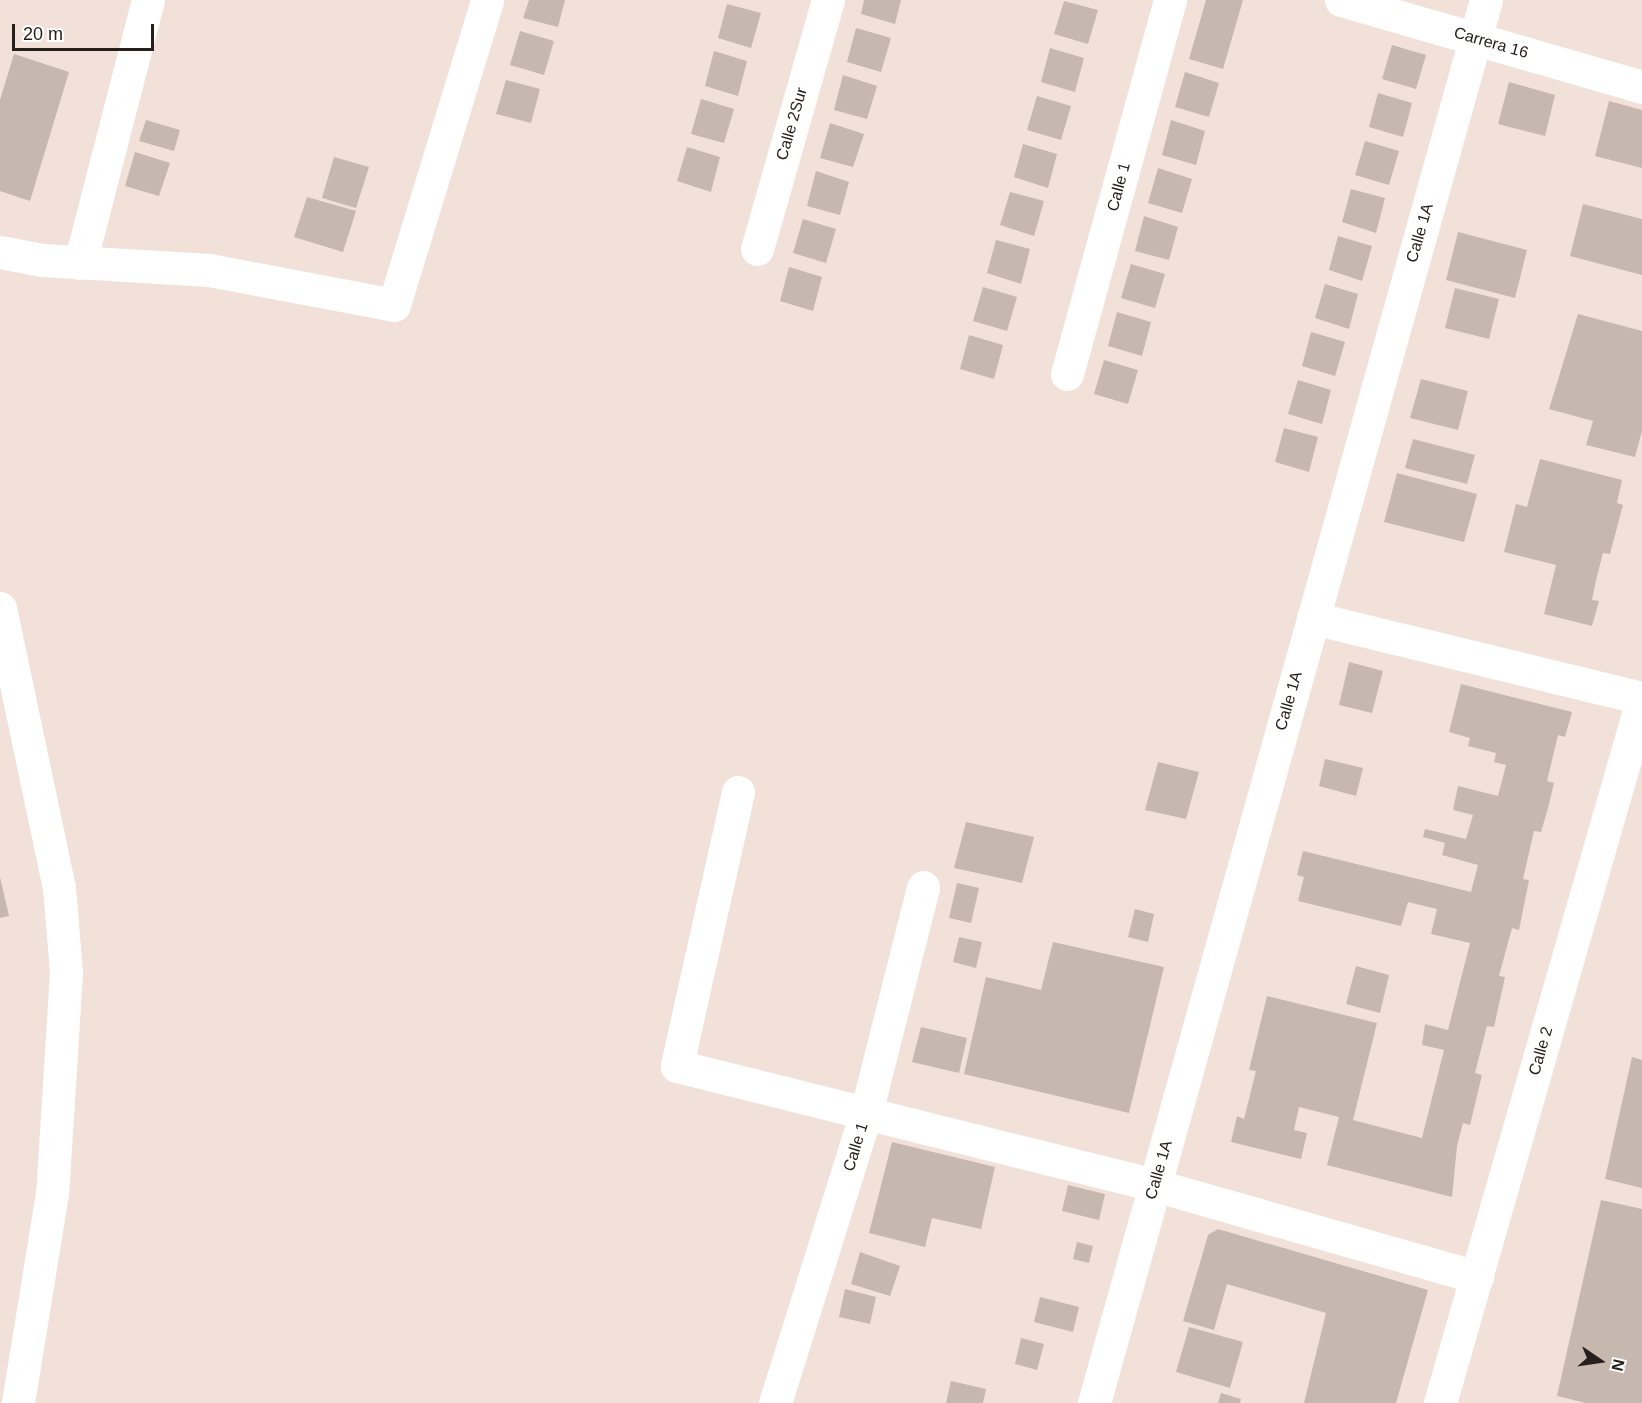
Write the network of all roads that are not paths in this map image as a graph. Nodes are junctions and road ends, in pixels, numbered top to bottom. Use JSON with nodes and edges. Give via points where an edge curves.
{"nodes":[{"id":1,"x":148,"y":0,"type":"edge"},
{"id":2,"x":488,"y":0,"type":"edge"},
{"id":3,"x":828,"y":0,"type":"edge"},
{"id":4,"x":1170,"y":0,"type":"edge"},
{"id":5,"x":1341,"y":0,"type":"edge"},
{"id":6,"x":1485,"y":0,"type":"edge"},
{"id":7,"x":1475,"y":39,"type":"junction"},
{"id":8,"x":1642,"y":87,"type":"edge"},
{"id":9,"x":757,"y":249,"type":"dead end"},
{"id":10,"x":0,"y":252,"type":"edge"},
{"id":11,"x":80,"y":263,"type":"junction"},
{"id":12,"x":1067,"y":374,"type":"dead end"},
{"id":13,"x":0,"y":608,"type":"edge"},
{"id":14,"x":1313,"y":618,"type":"junction"},
{"id":15,"x":1642,"y":699,"type":"edge"},
{"id":16,"x":738,"y":792,"type":"dead end"},
{"id":17,"x":923,"y":887,"type":"dead end"},
{"id":18,"x":866,"y":1113,"type":"junction"},
{"id":19,"x":1154,"y":1185,"type":"junction"},
{"id":20,"x":1476,"y":1277,"type":"junction"},
{"id":21,"x":18,"y":1403,"type":"edge"},
{"id":22,"x":775,"y":1403,"type":"edge"},
{"id":23,"x":1094,"y":1403,"type":"edge"},
{"id":24,"x":1440,"y":1403,"type":"edge"}],
"edges":[{"from":1,"to":11,"type":"street"},
{"from":2,"to":11,"type":"street","via":[[394,305],[209,270]]},
{"from":3,"to":9,"type":"street","name":"Calle 2Sur"},
{"from":4,"to":12,"type":"street","name":"Calle 1"},
{"from":5,"to":7,"type":"street","name":"Carrera 16"},
{"from":6,"to":7,"type":"street","name":"Calle 1A"},
{"from":7,"to":8,"type":"street","name":"Carrera 16"},
{"from":7,"to":14,"type":"street","name":"Calle 1A"},
{"from":10,"to":11,"type":"street"},
{"from":13,"to":21,"type":"street","via":[[59,887],[66,973],[52,1193]]},
{"from":14,"to":15,"type":"street"},
{"from":14,"to":19,"type":"street","name":"Calle 1A"},
{"from":15,"to":20,"type":"street","name":"Calle 2"},
{"from":16,"to":18,"type":"street","via":[[677,1066]]},
{"from":17,"to":18,"type":"street","name":"Calle 1"},
{"from":18,"to":19,"type":"street"},
{"from":18,"to":22,"type":"street","name":"Calle 1"},
{"from":19,"to":20,"type":"street"},
{"from":19,"to":23,"type":"street","name":"Calle 1A"},
{"from":20,"to":24,"type":"street","name":"Calle 2"}]}
